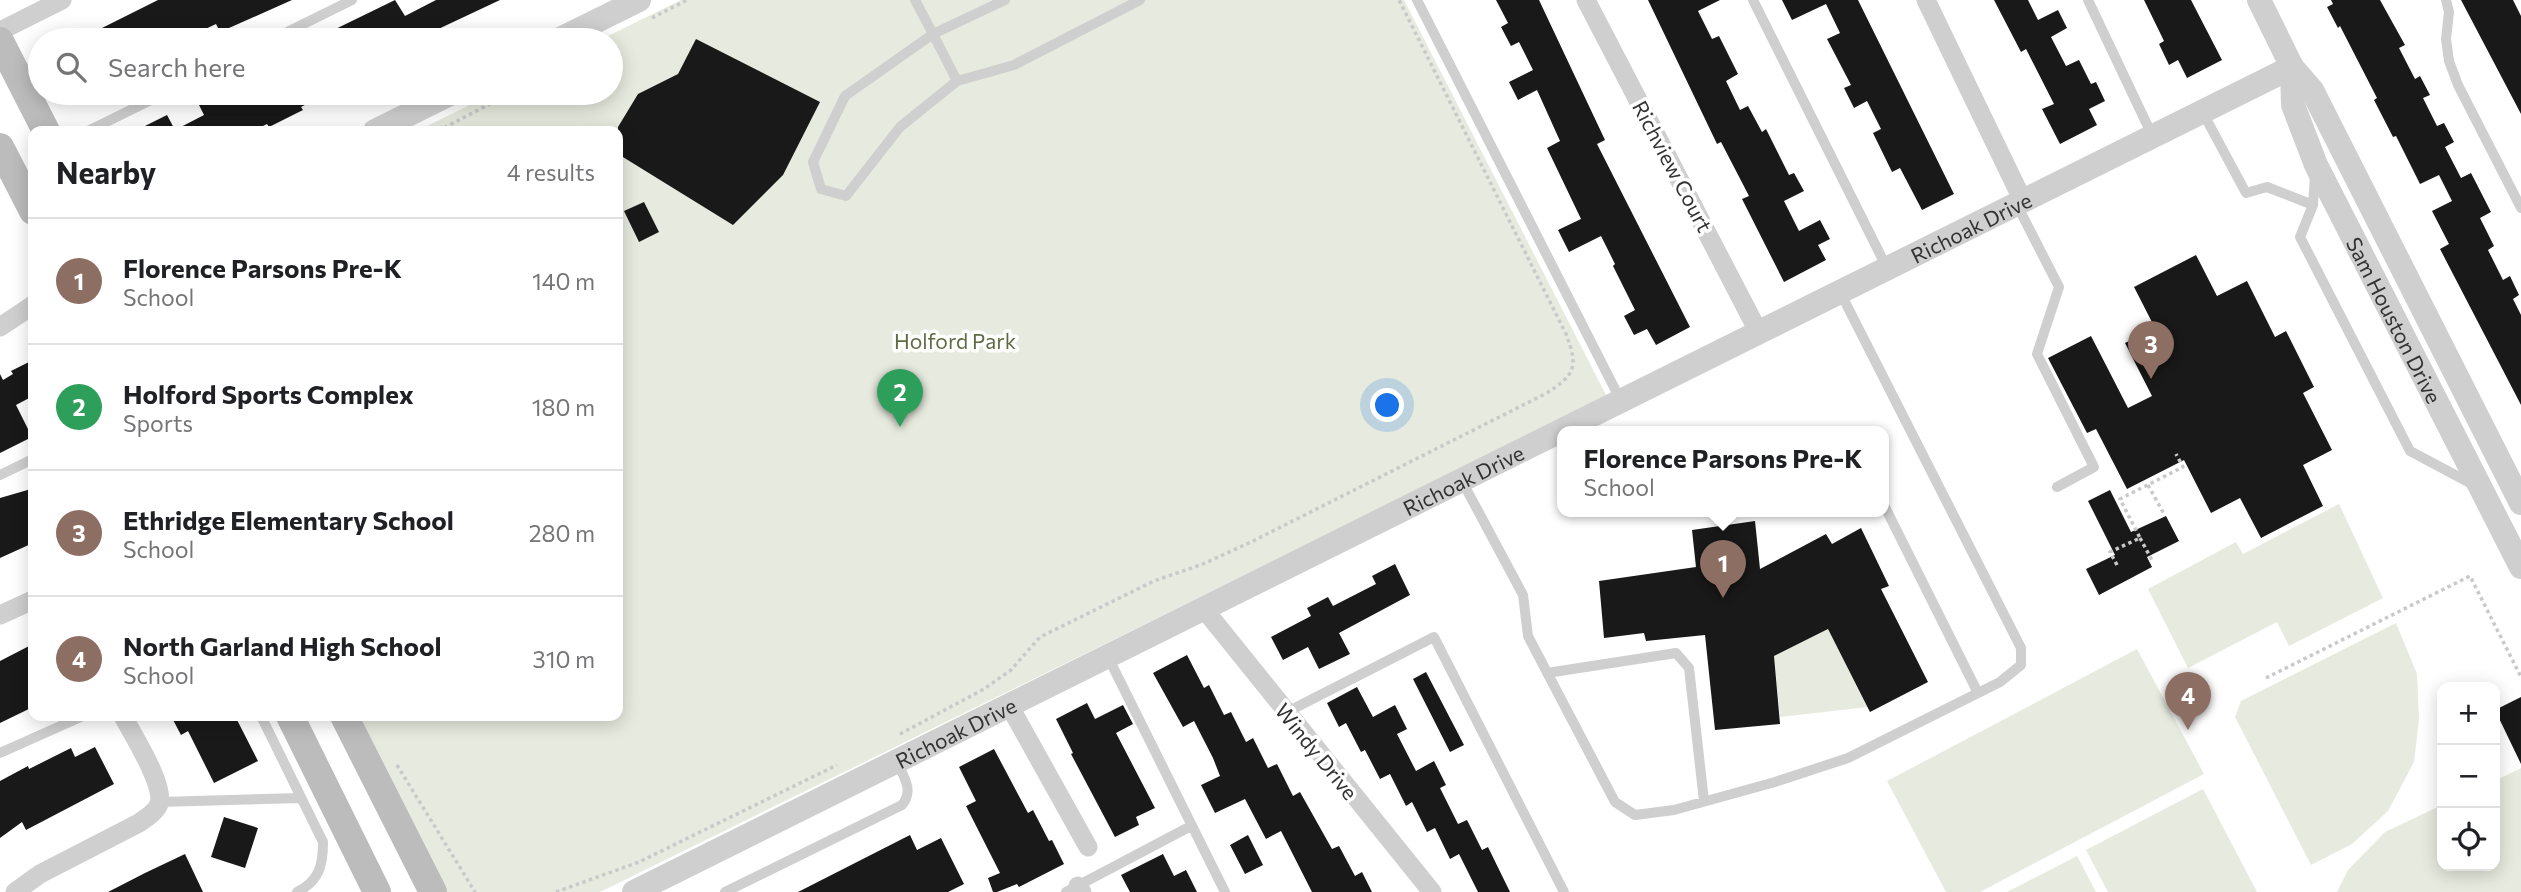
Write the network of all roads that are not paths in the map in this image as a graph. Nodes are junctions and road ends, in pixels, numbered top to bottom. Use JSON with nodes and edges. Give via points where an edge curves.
{"nodes":[{"id":1,"x":62,"y":0,"type":"edge"},
{"id":2,"x":352,"y":0,"type":"edge"},
{"id":3,"x":639,"y":0,"type":"edge"},
{"id":4,"x":915,"y":0,"type":"edge"},
{"id":5,"x":1005,"y":0,"type":"edge"},
{"id":6,"x":1140,"y":0,"type":"edge"},
{"id":7,"x":1417,"y":0,"type":"edge"},
{"id":8,"x":1586,"y":0,"type":"edge"},
{"id":9,"x":1753,"y":0,"type":"edge"},
{"id":10,"x":1926,"y":0,"type":"edge"},
{"id":11,"x":2088,"y":0,"type":"edge"},
{"id":12,"x":2259,"y":0,"type":"edge"},
{"id":13,"x":2446,"y":0,"type":"edge"},
{"id":14,"x":295,"y":28,"type":"edge"},
{"id":15,"x":582,"y":28,"type":"edge"},
{"id":16,"x":0,"y":31,"type":"edge"},
{"id":17,"x":933,"y":34,"type":"junction"},
{"id":18,"x":0,"y":41,"type":"edge"},
{"id":19,"x":2292,"y":67,"type":"junction"},
{"id":20,"x":957,"y":80,"type":"junction"},
{"id":21,"x":28,"y":96,"type":"edge"},
{"id":22,"x":33,"y":105,"type":"edge"},
{"id":23,"x":141,"y":105,"type":"edge"},
{"id":24,"x":427,"y":105,"type":"edge"},
{"id":25,"x":2202,"y":112,"type":"junction"},
{"id":26,"x":43,"y":126,"type":"edge"},
{"id":27,"x":98,"y":126,"type":"edge"},
{"id":28,"x":384,"y":126,"type":"edge"},
{"id":29,"x":2153,"y":137,"type":"junction"},
{"id":30,"x":0,"y":147,"type":"edge"},
{"id":31,"x":2316,"y":165,"type":"junction"},
{"id":32,"x":28,"y":201,"type":"edge"},
{"id":33,"x":2020,"y":203,"type":"junction"},
{"id":34,"x":2313,"y":205,"type":"junction"},
{"id":35,"x":2521,"y":208,"type":"edge"},
{"id":36,"x":1887,"y":269,"type":"junction"},
{"id":37,"x":1840,"y":292,"type":"junction"},
{"id":38,"x":28,"y":308,"type":"edge"},
{"id":39,"x":0,"y":327,"type":"edge"},
{"id":40,"x":1759,"y":333,"type":"junction"},
{"id":41,"x":1621,"y":401,"type":"junction"},
{"id":42,"x":1580,"y":426,"type":"edge"},
{"id":43,"x":1557,"y":437,"type":"edge"},
{"id":44,"x":28,"y":461,"type":"edge"},
{"id":45,"x":0,"y":475,"type":"edge"},
{"id":46,"x":1462,"y":480,"type":"junction"},
{"id":47,"x":2057,"y":487,"type":"dead end"},
{"id":48,"x":2481,"y":489,"type":"junction"},
{"id":49,"x":2521,"y":503,"type":"edge"},
{"id":50,"x":1889,"y":515,"type":"edge"},
{"id":51,"x":2521,"y":567,"type":"edge"},
{"id":52,"x":28,"y":602,"type":"edge"},
{"id":53,"x":1204,"y":609,"type":"junction"},
{"id":54,"x":0,"y":615,"type":"edge"},
{"id":55,"x":1108,"y":657,"type":"junction"},
{"id":56,"x":1547,"y":673,"type":"junction"},
{"id":57,"x":1978,"y":693,"type":"junction"},
{"id":58,"x":1009,"y":705,"type":"junction"},
{"id":59,"x":1287,"y":712,"type":"junction"},
{"id":60,"x":72,"y":721,"type":"edge"},
{"id":61,"x":126,"y":721,"type":"edge"},
{"id":62,"x":263,"y":721,"type":"edge"},
{"id":63,"x":292,"y":721,"type":"edge"},
{"id":64,"x":347,"y":721,"type":"edge"},
{"id":65,"x":894,"y":750,"type":"junction"},
{"id":66,"x":0,"y":753,"type":"edge"},
{"id":67,"x":301,"y":798,"type":"junction"},
{"id":68,"x":160,"y":802,"type":"junction"},
{"id":69,"x":1704,"y":802,"type":"junction"},
{"id":70,"x":1191,"y":826,"type":"junction"},
{"id":71,"x":1087,"y":847,"type":"dead end"},
{"id":72,"x":1075,"y":890,"type":"edge"},
{"id":73,"x":15,"y":892,"type":"edge"},
{"id":74,"x":297,"y":892,"type":"edge"},
{"id":75,"x":377,"y":892,"type":"edge"},
{"id":76,"x":433,"y":892,"type":"edge"},
{"id":77,"x":634,"y":892,"type":"edge"},
{"id":78,"x":725,"y":892,"type":"edge"},
{"id":79,"x":1225,"y":892,"type":"edge"},
{"id":80,"x":1432,"y":892,"type":"edge"},
{"id":81,"x":1564,"y":892,"type":"edge"}],
"edges":[{"from":1,"to":16,"type":"street"},
{"from":2,"to":14,"type":"lane"},
{"from":3,"to":15,"type":"street"},
{"from":4,"to":17,"type":"lane"},
{"from":5,"to":17,"type":"lane"},
{"from":6,"to":20,"type":"lane","via":[[1014,65]]},
{"from":7,"to":41,"type":"lane"},
{"from":8,"to":40,"type":"street","name":"Richview Court"},
{"from":9,"to":36,"type":"lane"},
{"from":10,"to":33,"type":"street"},
{"from":11,"to":29,"type":"lane"},
{"from":12,"to":19,"type":"street","name":"Sam Houston Drive"},
{"from":13,"to":35,"type":"lane","via":[[2449,61]]},
{"from":17,"to":20,"type":"lane"},
{"from":17,"to":20,"type":"lane","via":[[845,96],[813,162],[821,189],[846,196],[900,127]]},
{"from":18,"to":21,"type":"main road"},
{"from":19,"to":25,"type":"street","name":"Richoak Drive"},
{"from":19,"to":31,"type":"street","name":"Sam Houston Drive","via":[[2293,105]]},
{"from":19,"to":49,"type":"street","name":"Sam Houston Drive","via":[[2312,90]]},
{"from":22,"to":26,"type":"main road"},
{"from":23,"to":27,"type":"lane"},
{"from":24,"to":28,"type":"street"},
{"from":25,"to":29,"type":"street","name":"Richoak Drive"},
{"from":25,"to":34,"type":"lane","via":[[2246,193],[2267,187]]},
{"from":29,"to":33,"type":"street","name":"Richoak Drive"},
{"from":30,"to":32,"type":"main road"},
{"from":31,"to":34,"type":"lane"},
{"from":31,"to":48,"type":"street","name":"Sam Houston Drive"},
{"from":33,"to":36,"type":"street","name":"Richoak Drive"},
{"from":33,"to":47,"type":"lane","via":[[2059,287],[2037,354],[2094,467]]},
{"from":34,"to":48,"type":"lane","via":[[2300,237],[2410,451]]},
{"from":36,"to":37,"type":"street","name":"Richoak Drive"},
{"from":37,"to":40,"type":"street","name":"Richoak Drive"},
{"from":37,"to":57,"type":"lane","via":[[2021,648],[2021,665]]},
{"from":38,"to":39,"type":"street"},
{"from":40,"to":41,"type":"street","name":"Richoak Drive"},
{"from":41,"to":42,"type":"street","name":"Richoak Drive"},
{"from":43,"to":46,"type":"street","name":"Richoak Drive"},
{"from":44,"to":45,"type":"lane"},
{"from":46,"to":53,"type":"street","name":"Richoak Drive"},
{"from":46,"to":56,"type":"lane","via":[[1523,595],[1528,636]]},
{"from":48,"to":51,"type":"street","name":"Sam Houston Drive"},
{"from":50,"to":57,"type":"lane"},
{"from":52,"to":54,"type":"street"},
{"from":53,"to":55,"type":"street","name":"Richoak Drive"},
{"from":53,"to":59,"type":"street","name":"Windy Drive"},
{"from":55,"to":58,"type":"street","name":"Richoak Drive"},
{"from":55,"to":70,"type":"lane"},
{"from":56,"to":69,"type":"lane","via":[[1615,802],[1635,815]]},
{"from":56,"to":69,"type":"lane","via":[[1676,653],[1689,668]]},
{"from":57,"to":69,"type":"lane","via":[[1848,758]]},
{"from":58,"to":65,"type":"street","name":"Richoak Drive"},
{"from":58,"to":71,"type":"street"},
{"from":59,"to":80,"type":"street","name":"Windy Drive"},
{"from":59,"to":81,"type":"lane","via":[[1434,637]]},
{"from":60,"to":66,"type":"lane"},
{"from":61,"to":68,"type":"street","via":[[158,783]]},
{"from":62,"to":67,"type":"lane"},
{"from":63,"to":75,"type":"main road"},
{"from":64,"to":76,"type":"main road"},
{"from":65,"to":77,"type":"street","name":"Richoak Drive"},
{"from":65,"to":78,"type":"lane","via":[[908,783],[902,805]]},
{"from":67,"to":68,"type":"lane"},
{"from":67,"to":74,"type":"lane","via":[[323,842],[323,860],[311,885]]},
{"from":68,"to":73,"type":"street","via":[[139,823],[40,874]]},
{"from":70,"to":72,"type":"lane"},
{"from":70,"to":79,"type":"lane"}]}
